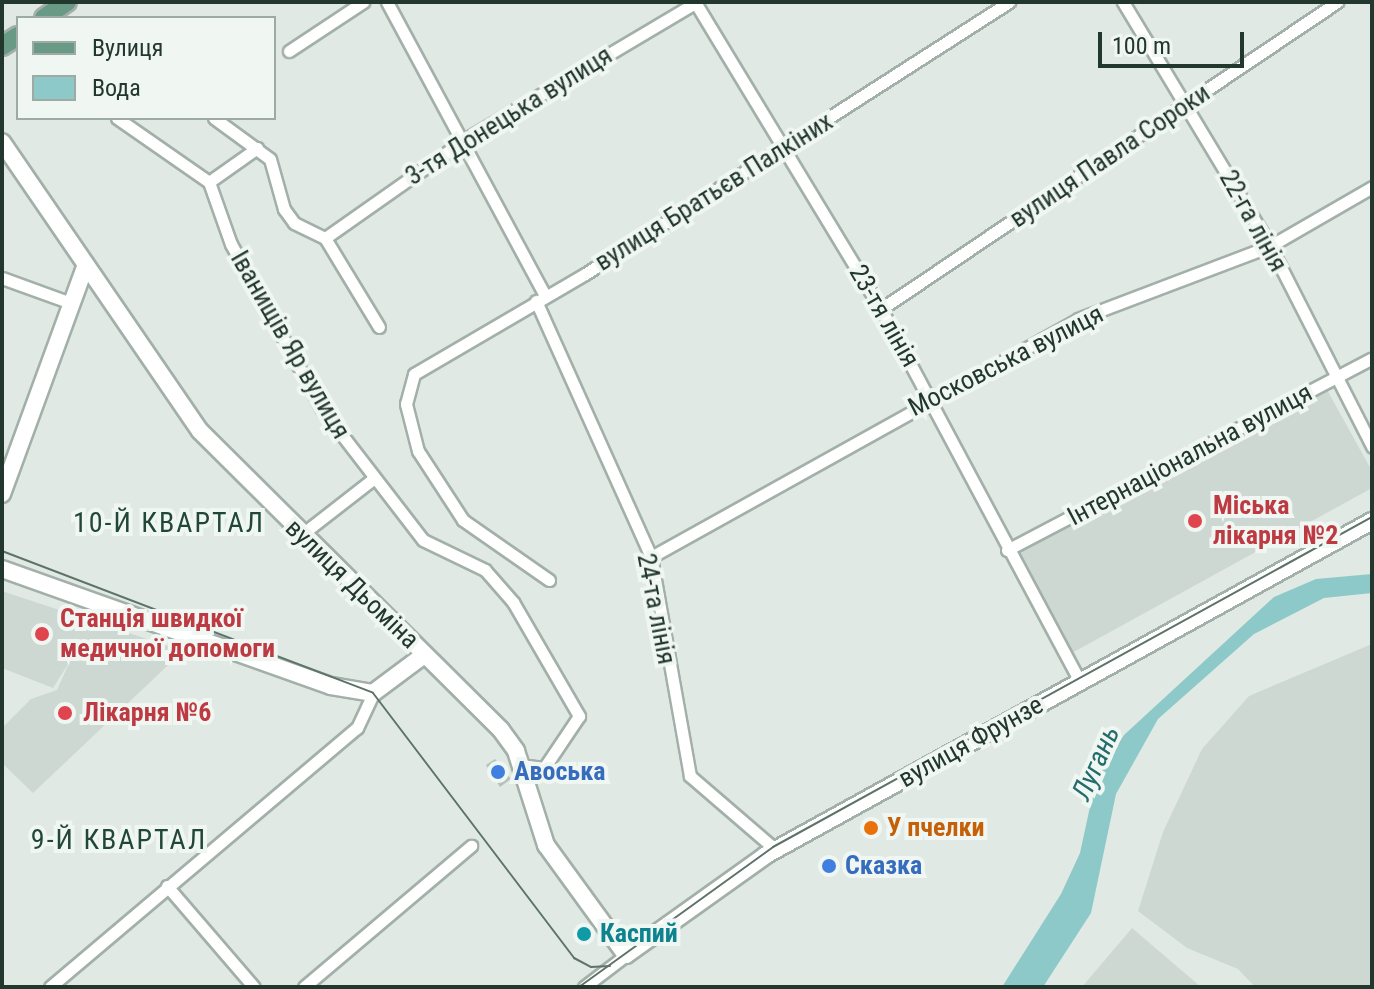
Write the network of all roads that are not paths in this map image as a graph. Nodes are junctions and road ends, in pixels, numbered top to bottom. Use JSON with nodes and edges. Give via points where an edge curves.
{"nodes":[{"id":1,"x":67,"y":2,"type":"edge"},
{"id":2,"x":363,"y":2,"type":"edge"},
{"id":3,"x":387,"y":2,"type":"edge"},
{"id":4,"x":696,"y":2,"type":"edge"},
{"id":5,"x":1009,"y":2,"type":"edge"},
{"id":6,"x":1123,"y":2,"type":"edge"},
{"id":7,"x":1337,"y":2,"type":"edge"},
{"id":8,"x":47,"y":16,"type":"edge"},
{"id":9,"x":289,"y":51,"type":"dead end"},
{"id":10,"x":1187,"y":104,"type":"junction"},
{"id":11,"x":120,"y":120,"type":"edge"},
{"id":12,"x":217,"y":120,"type":"edge"},
{"id":13,"x":466,"y":139,"type":"junction"},
{"id":14,"x":2,"y":142,"type":"edge"},
{"id":15,"x":257,"y":148,"type":"junction"},
{"id":16,"x":783,"y":149,"type":"junction"},
{"id":17,"x":209,"y":182,"type":"junction"},
{"id":18,"x":1372,"y":187,"type":"edge"},
{"id":19,"x":325,"y":238,"type":"junction"},
{"id":20,"x":1270,"y":246,"type":"junction"},
{"id":21,"x":86,"y":265,"type":"junction"},
{"id":22,"x":2,"y":278,"type":"edge"},
{"id":23,"x":541,"y":298,"type":"junction"},
{"id":24,"x":71,"y":303,"type":"junction"},
{"id":25,"x":881,"y":309,"type":"junction"},
{"id":26,"x":379,"y":327,"type":"dead end"},
{"id":27,"x":1372,"y":358,"type":"edge"},
{"id":28,"x":1335,"y":379,"type":"junction"},
{"id":29,"x":931,"y":398,"type":"junction"},
{"id":30,"x":1372,"y":446,"type":"edge"},
{"id":31,"x":373,"y":479,"type":"junction"},
{"id":32,"x":2,"y":494,"type":"edge"},
{"id":33,"x":1372,"y":521,"type":"edge"},
{"id":34,"x":301,"y":535,"type":"junction"},
{"id":35,"x":1007,"y":550,"type":"junction"},
{"id":36,"x":651,"y":557,"type":"junction"},
{"id":37,"x":2,"y":569,"type":"edge"},
{"id":38,"x":549,"y":580,"type":"dead end"},
{"id":39,"x":424,"y":655,"type":"junction"},
{"id":40,"x":1080,"y":682,"type":"junction"},
{"id":41,"x":373,"y":693,"type":"junction"},
{"id":42,"x":521,"y":765,"type":"junction"},
{"id":43,"x":471,"y":846,"type":"dead end"},
{"id":44,"x":775,"y":849,"type":"junction"},
{"id":45,"x":167,"y":886,"type":"junction"},
{"id":46,"x":626,"y":955,"type":"junction"},
{"id":47,"x":50,"y":987,"type":"edge"},
{"id":48,"x":254,"y":987,"type":"edge"},
{"id":49,"x":304,"y":987,"type":"edge"},
{"id":50,"x":584,"y":987,"type":"edge"}],
"edges":[{"from":1,"to":8,"type":"main road"},
{"from":2,"to":9,"type":"street"},
{"from":3,"to":13,"type":"street","name":"24-та лінія"},
{"from":4,"to":13,"type":"street","name":"3-тя Донецька вулиця"},
{"from":4,"to":16,"type":"street","name":"23-тя лінія"},
{"from":5,"to":16,"type":"street","name":"вулиця Братьєв Палкіних"},
{"from":6,"to":10,"type":"street","name":"22-га лінія"},
{"from":7,"to":10,"type":"street","name":"вулиця Павла Сороки"},
{"from":10,"to":20,"type":"street","name":"22-га лінія"},
{"from":10,"to":25,"type":"street","name":"вулиця Павла Сороки"},
{"from":11,"to":17,"type":"street"},
{"from":12,"to":15,"type":"street"},
{"from":13,"to":19,"type":"street","name":"3-тя Донецька вулиця"},
{"from":13,"to":23,"type":"street","name":"24-та лінія"},
{"from":14,"to":21,"type":"street","name":"вулиця Дьоміна"},
{"from":15,"to":17,"type":"street"},
{"from":15,"to":19,"type":"street","via":[[270,159],[294,223]]},
{"from":16,"to":23,"type":"street","name":"вулиця Братьєв Палкіних"},
{"from":16,"to":25,"type":"street","name":"23-тя лінія"},
{"from":17,"to":31,"type":"street","name":"Іванищів Яр вулиця","via":[[231,244],[322,409]]},
{"from":18,"to":20,"type":"street","name":"Московська вулиця"},
{"from":19,"to":26,"type":"street"},
{"from":20,"to":28,"type":"street","name":"22-га лінія"},
{"from":20,"to":29,"type":"street","name":"Московська вулиця","via":[[1078,319]]},
{"from":21,"to":24,"type":"street"},
{"from":21,"to":34,"type":"street","name":"вулиця Дьоміна","via":[[200,431]]},
{"from":22,"to":24,"type":"street"},
{"from":23,"to":36,"type":"street","name":"24-та лінія"},
{"from":23,"to":38,"type":"street","name":"вулиця Братьєв Палкіних","via":[[414,374],[406,404],[418,451],[463,520]]},
{"from":24,"to":32,"type":"street"},
{"from":25,"to":29,"type":"street","name":"23-тя лінія"},
{"from":27,"to":28,"type":"street","name":"Інтернаціональна вулиця"},
{"from":28,"to":30,"type":"street","name":"22-га лінія"},
{"from":28,"to":35,"type":"street","name":"Інтернаціональна вулиця"},
{"from":29,"to":35,"type":"street","name":"23-тя лінія"},
{"from":29,"to":36,"type":"street","name":"Московська вулиця"},
{"from":31,"to":34,"type":"street"},
{"from":31,"to":42,"type":"street","name":"Іванищів Яр вулиця","via":[[423,540],[485,570],[508,596],[579,716],[544,768]]},
{"from":33,"to":40,"type":"street","name":"вулиця Фрунзе"},
{"from":34,"to":39,"type":"street","name":"вулиця Дьоміна"},
{"from":35,"to":40,"type":"street","name":"23-тя лінія"},
{"from":36,"to":44,"type":"street","name":"24-та лінія","via":[[690,776]]},
{"from":37,"to":41,"type":"street","via":[[331,686]]},
{"from":39,"to":41,"type":"street"},
{"from":39,"to":42,"type":"street","name":"вулиця Дьоміна","via":[[480,702]]},
{"from":40,"to":44,"type":"street","name":"вулиця Фрунзе"},
{"from":41,"to":45,"type":"street","via":[[357,728]]},
{"from":42,"to":46,"type":"street","name":"вулиця Дьоміна","via":[[546,845]]},
{"from":43,"to":49,"type":"street"},
{"from":44,"to":46,"type":"street","name":"вулиця Фрунзе"},
{"from":45,"to":47,"type":"street"},
{"from":45,"to":48,"type":"street"},
{"from":46,"to":50,"type":"street","name":"вулиця Фрунзе"}]}
